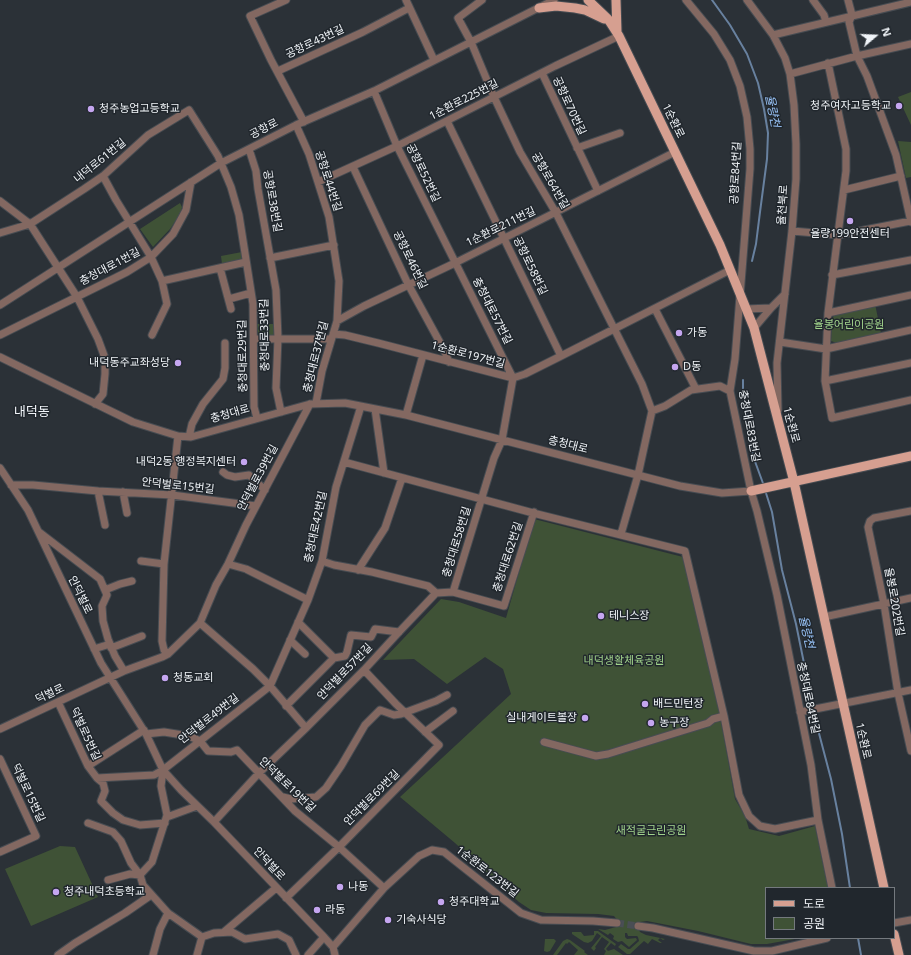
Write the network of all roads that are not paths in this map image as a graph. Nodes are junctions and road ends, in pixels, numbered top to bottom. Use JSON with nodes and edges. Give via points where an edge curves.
{"nodes":[{"id":1,"x":286,"y":0,"type":"edge"},
{"id":2,"x":406,"y":0,"type":"edge"},
{"id":3,"x":482,"y":0,"type":"edge"},
{"id":4,"x":554,"y":0,"type":"edge"},
{"id":5,"x":588,"y":0,"type":"edge"},
{"id":6,"x":616,"y":0,"type":"edge"},
{"id":7,"x":686,"y":0,"type":"edge"},
{"id":8,"x":747,"y":0,"type":"edge"},
{"id":9,"x":813,"y":0,"type":"edge"},
{"id":10,"x":848,"y":0,"type":"edge"},
{"id":11,"x":911,"y":2,"type":"edge"},
{"id":12,"x":885,"y":3,"type":"edge"},
{"id":13,"x":542,"y":4,"type":"edge"},
{"id":14,"x":409,"y":8,"type":"junction"},
{"id":15,"x":852,"y":16,"type":"junction"},
{"id":16,"x":826,"y":22,"type":"junction"},
{"id":17,"x":618,"y":35,"type":"junction"},
{"id":18,"x":773,"y":35,"type":"junction"},
{"id":19,"x":471,"y":42,"type":"junction"},
{"id":20,"x":911,"y":44,"type":"edge"},
{"id":21,"x":857,"y":56,"type":"junction"},
{"id":22,"x":434,"y":60,"type":"junction"},
{"id":23,"x":828,"y":63,"type":"junction"},
{"id":24,"x":278,"y":70,"type":"junction"},
{"id":25,"x":542,"y":73,"type":"junction"},
{"id":26,"x":790,"y":74,"type":"junction"},
{"id":27,"x":374,"y":91,"type":"junction"},
{"id":28,"x":494,"y":97,"type":"junction"},
{"id":29,"x":189,"y":110,"type":"joint"},
{"id":30,"x":447,"y":121,"type":"junction"},
{"id":31,"x":304,"y":122,"type":"junction"},
{"id":32,"x":296,"y":125,"type":"junction"},
{"id":33,"x":620,"y":133,"type":"dead end"},
{"id":34,"x":397,"y":146,"type":"junction"},
{"id":35,"x":577,"y":148,"type":"junction"},
{"id":36,"x":249,"y":149,"type":"junction"},
{"id":37,"x":675,"y":152,"type":"junction"},
{"id":38,"x":221,"y":163,"type":"junction"},
{"id":39,"x":353,"y":167,"type":"junction"},
{"id":40,"x":103,"y":176,"type":"junction"},
{"id":41,"x":901,"y":176,"type":"junction"},
{"id":42,"x":191,"y":182,"type":"junction"},
{"id":43,"x":318,"y":182,"type":"junction"},
{"id":44,"x":844,"y":190,"type":"junction"},
{"id":45,"x":598,"y":191,"type":"junction"},
{"id":46,"x":0,"y":201,"type":"edge"},
{"id":47,"x":556,"y":213,"type":"junction"},
{"id":48,"x":911,"y":221,"type":"edge"},
{"id":49,"x":129,"y":223,"type":"junction"},
{"id":50,"x":30,"y":224,"type":"junction"},
{"id":51,"x":792,"y":231,"type":"junction"},
{"id":52,"x":0,"y":233,"type":"edge"},
{"id":53,"x":839,"y":235,"type":"junction"},
{"id":54,"x":504,"y":238,"type":"junction"},
{"id":55,"x":334,"y":245,"type":"junction"},
{"id":56,"x":151,"y":257,"type":"junction"},
{"id":57,"x":270,"y":258,"type":"junction"},
{"id":58,"x":911,"y":260,"type":"edge"},
{"id":59,"x":246,"y":262,"type":"junction"},
{"id":60,"x":455,"y":262,"type":"junction"},
{"id":61,"x":58,"y":268,"type":"junction"},
{"id":62,"x":220,"y":268,"type":"junction"},
{"id":63,"x":730,"y":270,"type":"junction"},
{"id":64,"x":832,"y":275,"type":"junction"},
{"id":65,"x":162,"y":281,"type":"junction"},
{"id":66,"x":408,"y":284,"type":"junction"},
{"id":67,"x":251,"y":293,"type":"junction"},
{"id":68,"x":740,"y":293,"type":"junction"},
{"id":69,"x":784,"y":294,"type":"junction"},
{"id":70,"x":911,"y":295,"type":"edge"},
{"id":71,"x":77,"y":296,"type":"junction"},
{"id":72,"x":229,"y":299,"type":"junction"},
{"id":73,"x":0,"y":305,"type":"edge"},
{"id":74,"x":771,"y":308,"type":"junction"},
{"id":75,"x":231,"y":309,"type":"dead end"},
{"id":76,"x":655,"y":309,"type":"junction"},
{"id":77,"x":746,"y":309,"type":"junction"},
{"id":78,"x":828,"y":313,"type":"junction"},
{"id":79,"x":337,"y":321,"type":"junction"},
{"id":80,"x":754,"y":328,"type":"junction"},
{"id":81,"x":614,"y":329,"type":"junction"},
{"id":82,"x":911,"y":330,"type":"edge"},
{"id":83,"x":0,"y":335,"type":"edge"},
{"id":84,"x":152,"y":335,"type":"dead end"},
{"id":85,"x":332,"y":337,"type":"junction"},
{"id":86,"x":278,"y":338,"type":"junction"},
{"id":87,"x":254,"y":339,"type":"junction"},
{"id":88,"x":780,"y":342,"type":"junction"},
{"id":89,"x":225,"y":343,"type":"dead end"},
{"id":90,"x":826,"y":349,"type":"junction"},
{"id":91,"x":423,"y":355,"type":"junction"},
{"id":92,"x":561,"y":356,"type":"junction"},
{"id":93,"x":0,"y":357,"type":"edge"},
{"id":94,"x":449,"y":362,"type":"junction"},
{"id":95,"x":911,"y":364,"type":"edge"},
{"id":96,"x":513,"y":378,"type":"junction"},
{"id":97,"x":825,"y":381,"type":"junction"},
{"id":98,"x":696,"y":389,"type":"junction"},
{"id":99,"x":730,"y":391,"type":"junction"},
{"id":100,"x":911,"y":400,"type":"edge"},
{"id":101,"x":313,"y":403,"type":"junction"},
{"id":102,"x":95,"y":404,"type":"junction"},
{"id":103,"x":361,"y":406,"type":"junction"},
{"id":104,"x":375,"y":409,"type":"junction"},
{"id":105,"x":652,"y":411,"type":"junction"},
{"id":106,"x":281,"y":412,"type":"junction"},
{"id":107,"x":406,"y":416,"type":"junction"},
{"id":108,"x":257,"y":418,"type":"junction"},
{"id":109,"x":778,"y":423,"type":"junction"},
{"id":110,"x":178,"y":436,"type":"junction"},
{"id":111,"x":189,"y":436,"type":"junction"},
{"id":112,"x":502,"y":440,"type":"junction"},
{"id":113,"x":911,"y":456,"type":"edge"},
{"id":114,"x":344,"y":462,"type":"junction"},
{"id":115,"x":0,"y":468,"type":"edge"},
{"id":116,"x":223,"y":472,"type":"dead end"},
{"id":117,"x":384,"y":473,"type":"junction"},
{"id":118,"x":638,"y":475,"type":"junction"},
{"id":119,"x":402,"y":478,"type":"junction"},
{"id":120,"x":794,"y":482,"type":"junction"},
{"id":121,"x":11,"y":485,"type":"junction"},
{"id":122,"x":265,"y":490,"type":"junction"},
{"id":123,"x":753,"y":490,"type":"junction"},
{"id":124,"x":98,"y":491,"type":"junction"},
{"id":125,"x":123,"y":492,"type":"junction"},
{"id":126,"x":172,"y":495,"type":"junction"},
{"id":127,"x":481,"y":499,"type":"junction"},
{"id":128,"x":256,"y":506,"type":"junction"},
{"id":129,"x":911,"y":511,"type":"edge"},
{"id":130,"x":534,"y":512,"type":"junction"},
{"id":131,"x":127,"y":513,"type":"dead end"},
{"id":132,"x":105,"y":525,"type":"dead end"},
{"id":133,"x":37,"y":531,"type":"junction"},
{"id":134,"x":622,"y":534,"type":"junction"},
{"id":135,"x":141,"y":561,"type":"dead end"},
{"id":136,"x":322,"y":561,"type":"junction"},
{"id":137,"x":164,"y":564,"type":"junction"},
{"id":138,"x":228,"y":564,"type":"junction"},
{"id":139,"x":358,"y":570,"type":"junction"},
{"id":140,"x":132,"y":581,"type":"dead end"},
{"id":141,"x":105,"y":590,"type":"junction"},
{"id":142,"x":453,"y":592,"type":"junction"},
{"id":143,"x":436,"y":593,"type":"junction"},
{"id":144,"x":911,"y":598,"type":"edge"},
{"id":145,"x":308,"y":600,"type":"junction"},
{"id":146,"x":884,"y":604,"type":"junction"},
{"id":147,"x":824,"y":617,"type":"junction"},
{"id":148,"x":298,"y":622,"type":"junction"},
{"id":149,"x":200,"y":624,"type":"junction"},
{"id":150,"x":398,"y":632,"type":"junction"},
{"id":151,"x":142,"y":636,"type":"dead end"},
{"id":152,"x":290,"y":640,"type":"junction"},
{"id":153,"x":110,"y":646,"type":"junction"},
{"id":154,"x":94,"y":649,"type":"junction"},
{"id":155,"x":168,"y":654,"type":"junction"},
{"id":156,"x":305,"y":654,"type":"dead end"},
{"id":157,"x":334,"y":658,"type":"junction"},
{"id":158,"x":364,"y":670,"type":"junction"},
{"id":159,"x":124,"y":671,"type":"junction"},
{"id":160,"x":110,"y":678,"type":"junction"},
{"id":161,"x":270,"y":686,"type":"junction"},
{"id":162,"x":911,"y":690,"type":"edge"},
{"id":163,"x":898,"y":693,"type":"junction"},
{"id":164,"x":447,"y":695,"type":"dead end"},
{"id":165,"x":58,"y":702,"type":"junction"},
{"id":166,"x":843,"y":704,"type":"junction"},
{"id":167,"x":286,"y":706,"type":"junction"},
{"id":168,"x":453,"y":711,"type":"dead end"},
{"id":169,"x":405,"y":712,"type":"junction"},
{"id":170,"x":800,"y":712,"type":"junction"},
{"id":171,"x":724,"y":716,"type":"junction"},
{"id":172,"x":306,"y":728,"type":"junction"},
{"id":173,"x":0,"y":729,"type":"edge"},
{"id":174,"x":145,"y":732,"type":"junction"},
{"id":175,"x":425,"y":732,"type":"junction"},
{"id":176,"x":909,"y":736,"type":"edge"},
{"id":177,"x":200,"y":741,"type":"junction"},
{"id":178,"x":544,"y":742,"type":"dead end"},
{"id":179,"x":911,"y":751,"type":"edge"},
{"id":180,"x":0,"y":759,"type":"edge"},
{"id":181,"x":88,"y":766,"type":"junction"},
{"id":182,"x":163,"y":770,"type":"junction"},
{"id":183,"x":258,"y":774,"type":"junction"},
{"id":184,"x":97,"y":778,"type":"junction"},
{"id":185,"x":280,"y":795,"type":"junction"},
{"id":186,"x":197,"y":806,"type":"junction"},
{"id":187,"x":166,"y":820,"type":"junction"},
{"id":188,"x":818,"y":820,"type":"junction"},
{"id":189,"x":214,"y":822,"type":"junction"},
{"id":190,"x":88,"y":823,"type":"dead end"},
{"id":191,"x":339,"y":847,"type":"junction"},
{"id":192,"x":0,"y":852,"type":"edge"},
{"id":193,"x":140,"y":875,"type":"junction"},
{"id":194,"x":108,"y":880,"type":"dead end"},
{"id":195,"x":832,"y":887,"type":"edge"},
{"id":196,"x":884,"y":887,"type":"edge"},
{"id":197,"x":276,"y":888,"type":"junction"},
{"id":198,"x":384,"y":888,"type":"junction"},
{"id":199,"x":151,"y":895,"type":"junction"},
{"id":200,"x":286,"y":898,"type":"junction"},
{"id":201,"x":168,"y":913,"type":"junction"},
{"id":202,"x":911,"y":920,"type":"edge"},
{"id":203,"x":617,"y":923,"type":"tunnel mouth"},
{"id":204,"x":895,"y":923,"type":"edge"},
{"id":205,"x":638,"y":926,"type":"tunnel mouth"},
{"id":206,"x":224,"y":932,"type":"junction"},
{"id":207,"x":202,"y":937,"type":"junction"},
{"id":208,"x":324,"y":937,"type":"junction"},
{"id":209,"x":895,"y":938,"type":"edge"},
{"id":210,"x":823,"y":939,"type":"edge"},
{"id":211,"x":333,"y":947,"type":"junction"},
{"id":212,"x":58,"y":955,"type":"edge"},
{"id":213,"x":153,"y":955,"type":"edge"},
{"id":214,"x":197,"y":955,"type":"edge"},
{"id":215,"x":296,"y":955,"type":"edge"},
{"id":216,"x":308,"y":955,"type":"edge"},
{"id":217,"x":335,"y":955,"type":"edge"},
{"id":218,"x":899,"y":955,"type":"edge"}],
"edges":[{"from":1,"to":24,"type":"street","name":"공항로43번길","via":[[250,16]]},
{"from":2,"to":14,"type":"street"},
{"from":3,"to":19,"type":"street","via":[[458,18]]},
{"from":4,"to":13,"type":"street","name":"공항로"},
{"from":5,"to":17,"type":"main road","name":"1순환로","via":[[608,19]]},
{"from":6,"to":17,"type":"main road"},
{"from":7,"to":68,"type":"street","name":"공항로84번길","via":[[714,34],[730,60],[740,86],[747,117],[750,169]]},
{"from":8,"to":18,"type":"street","name":"율천북로"},
{"from":9,"to":16,"type":"street"},
{"from":10,"to":15,"type":"street"},
{"from":11,"to":12,"type":"street"},
{"from":12,"to":15,"type":"street"},
{"from":13,"to":17,"type":"main road","via":[[585,10],[600,16]]},
{"from":13,"to":19,"type":"street","name":"공항로"},
{"from":14,"to":22,"type":"street"},
{"from":14,"to":24,"type":"street","name":"공항로43번길","via":[[361,33]]},
{"from":15,"to":16,"type":"street"},
{"from":15,"to":21,"type":"street","via":[[850,22]]},
{"from":16,"to":18,"type":"street"},
{"from":17,"to":25,"type":"street","name":"1순환로225번길"},
{"from":17,"to":37,"type":"main road","name":"1순환로"},
{"from":18,"to":26,"type":"street","name":"율천북로"},
{"from":19,"to":22,"type":"street","name":"공항로"},
{"from":19,"to":28,"type":"street","name":"공항로64번길"},
{"from":20,"to":21,"type":"street"},
{"from":21,"to":23,"type":"street"},
{"from":21,"to":41,"type":"street","via":[[887,127]]},
{"from":22,"to":27,"type":"street","name":"공항로"},
{"from":23,"to":26,"type":"street"},
{"from":23,"to":44,"type":"street","via":[[846,149]]},
{"from":24,"to":31,"type":"street","name":"공항로43번길"},
{"from":25,"to":28,"type":"street","name":"1순환로225번길"},
{"from":25,"to":35,"type":"street","name":"공항로70번길"},
{"from":26,"to":51,"type":"street","name":"율천북로","via":[[796,144]]},
{"from":27,"to":31,"type":"street","name":"공항로"},
{"from":27,"to":34,"type":"street","name":"공항로52번길"},
{"from":28,"to":30,"type":"street","name":"1순환로225번길"},
{"from":28,"to":47,"type":"street","name":"공항로64번길","via":[[520,152]]},
{"from":29,"to":38,"type":"street","name":"충청대로29번길"},
{"from":29,"to":40,"type":"street","name":"내덕로61번길","via":[[148,135]]},
{"from":30,"to":34,"type":"street","name":"1순환로225번길"},
{"from":30,"to":54,"type":"street","name":"공항로58번길"},
{"from":31,"to":32,"type":"street","name":"공항로"},
{"from":32,"to":36,"type":"street","name":"공항로"},
{"from":32,"to":43,"type":"street","name":"공항로44번길"},
{"from":33,"to":35,"type":"street","name":"공항로70번길"},
{"from":34,"to":39,"type":"street","name":"1순환로225번길"},
{"from":34,"to":60,"type":"street","name":"공항로52번길"},
{"from":35,"to":45,"type":"street","name":"공항로70번길"},
{"from":36,"to":38,"type":"street","name":"공항로"},
{"from":36,"to":57,"type":"street","name":"공항로38번길","via":[[256,171]]},
{"from":37,"to":45,"type":"street","name":"1순환로211번길"},
{"from":37,"to":63,"type":"main road","name":"1순환로"},
{"from":38,"to":42,"type":"street","name":"공항로"},
{"from":38,"to":59,"type":"street","name":"충청대로29번길","via":[[239,215]]},
{"from":39,"to":43,"type":"street","name":"1순환로225번길"},
{"from":39,"to":66,"type":"street","name":"공항로46번길"},
{"from":40,"to":49,"type":"street"},
{"from":40,"to":50,"type":"street","name":"내덕로61번길"},
{"from":41,"to":44,"type":"street"},
{"from":41,"to":48,"type":"street"},
{"from":42,"to":49,"type":"street","name":"공항로"},
{"from":42,"to":56,"type":"street","name":"충청대로1번길","via":[[186,210],[173,234]]},
{"from":43,"to":55,"type":"street","name":"공항로44번길","via":[[329,217]]},
{"from":44,"to":53,"type":"street"},
{"from":45,"to":47,"type":"street","name":"1순환로211번길"},
{"from":46,"to":50,"type":"street"},
{"from":47,"to":54,"type":"street","name":"1순환로211번길"},
{"from":47,"to":81,"type":"street","name":"공항로64번길"},
{"from":48,"to":53,"type":"street"},
{"from":49,"to":56,"type":"street"},
{"from":49,"to":61,"type":"street","name":"공항로"},
{"from":50,"to":52,"type":"street","name":"내덕로61번길"},
{"from":50,"to":61,"type":"street"},
{"from":51,"to":53,"type":"street"},
{"from":51,"to":69,"type":"street","name":"율천북로"},
{"from":53,"to":64,"type":"street"},
{"from":54,"to":60,"type":"street","name":"1순환로211번길"},
{"from":54,"to":92,"type":"street","name":"공항로58번길"},
{"from":55,"to":57,"type":"street"},
{"from":55,"to":79,"type":"street","name":"충청대로37번길","via":[[339,280]]},
{"from":56,"to":65,"type":"street"},
{"from":56,"to":71,"type":"street","name":"충청대로1번길","via":[[127,272]]},
{"from":57,"to":86,"type":"street","name":"충청대로33번길","via":[[276,290]]},
{"from":58,"to":64,"type":"street"},
{"from":59,"to":62,"type":"street"},
{"from":59,"to":67,"type":"street","name":"충청대로29번길"},
{"from":60,"to":66,"type":"street","name":"1순환로211번길"},
{"from":60,"to":96,"type":"street","name":"충청대로57번길"},
{"from":61,"to":71,"type":"street"},
{"from":61,"to":73,"type":"street","name":"공항로"},
{"from":62,"to":65,"type":"street"},
{"from":62,"to":72,"type":"street"},
{"from":63,"to":68,"type":"main road","name":"1순환로"},
{"from":63,"to":76,"type":"street","name":"1순환로197번길"},
{"from":64,"to":78,"type":"street"},
{"from":65,"to":84,"type":"street","via":[[167,304]]},
{"from":66,"to":79,"type":"street","name":"1순환로211번길"},
{"from":66,"to":94,"type":"street","name":"공항로46번길"},
{"from":67,"to":72,"type":"street"},
{"from":67,"to":87,"type":"street","name":"충청대로29번길"},
{"from":68,"to":77,"type":"main road","name":"1순환로"},
{"from":68,"to":99,"type":"street","name":"충청대로83번길"},
{"from":69,"to":74,"type":"street"},
{"from":69,"to":88,"type":"street","name":"율천북로"},
{"from":70,"to":78,"type":"street"},
{"from":71,"to":83,"type":"street","name":"충청대로1번길"},
{"from":71,"to":102,"type":"street","via":[[105,358],[103,394]]},
{"from":72,"to":75,"type":"street"},
{"from":74,"to":77,"type":"street"},
{"from":74,"to":80,"type":"street"},
{"from":76,"to":81,"type":"street","name":"1순환로197번길"},
{"from":76,"to":98,"type":"street"},
{"from":77,"to":80,"type":"main road","name":"1순환로"},
{"from":78,"to":90,"type":"street"},
{"from":79,"to":85,"type":"street","name":"충청대로37번길"},
{"from":80,"to":109,"type":"main road","name":"1순환로"},
{"from":81,"to":92,"type":"street","name":"1순환로197번길"},
{"from":81,"to":105,"type":"street","name":"공항로64번길","via":[[642,384]]},
{"from":82,"to":90,"type":"street"},
{"from":85,"to":86,"type":"street","name":"1순환로197번길"},
{"from":85,"to":91,"type":"street","name":"1순환로197번길","via":[[352,337]]},
{"from":85,"to":101,"type":"street","name":"충청대로37번길"},
{"from":86,"to":87,"type":"street","name":"1순환로197번길"},
{"from":86,"to":106,"type":"street","name":"충청대로33번길","via":[[276,388]]},
{"from":87,"to":108,"type":"street","name":"충청대로29번길","via":[[254,406]]},
{"from":88,"to":90,"type":"street"},
{"from":88,"to":109,"type":"street","name":"율천북로","via":[[777,363]]},
{"from":89,"to":111,"type":"street","via":[[223,379],[202,404]]},
{"from":90,"to":97,"type":"street"},
{"from":91,"to":94,"type":"street","name":"1순환로197번길"},
{"from":91,"to":107,"type":"street"},
{"from":92,"to":96,"type":"street","name":"1순환로197번길"},
{"from":93,"to":102,"type":"street","name":"충청대로"},
{"from":94,"to":96,"type":"street","name":"1순환로197번길"},
{"from":95,"to":97,"type":"street"},
{"from":96,"to":112,"type":"street"},
{"from":97,"to":100,"type":"street","via":[[832,418]]},
{"from":98,"to":99,"type":"street","via":[[720,386]]},
{"from":98,"to":105,"type":"street"},
{"from":99,"to":123,"type":"street","name":"충청대로83번길"},
{"from":101,"to":103,"type":"street","name":"충청대로"},
{"from":101,"to":106,"type":"street","name":"충청대로"},
{"from":101,"to":122,"type":"street","name":"안덕벌로39번길"},
{"from":102,"to":110,"type":"street","name":"충청대로","via":[[133,422]]},
{"from":103,"to":104,"type":"street","name":"충청대로"},
{"from":103,"to":114,"type":"street","name":"충청대로42번길"},
{"from":104,"to":107,"type":"street","name":"충청대로"},
{"from":104,"to":117,"type":"street"},
{"from":105,"to":118,"type":"street"},
{"from":106,"to":108,"type":"street","name":"충청대로"},
{"from":107,"to":112,"type":"street","name":"충청대로"},
{"from":108,"to":111,"type":"street","name":"충청대로"},
{"from":109,"to":120,"type":"main road","name":"1순환로"},
{"from":110,"to":111,"type":"street","name":"충청대로"},
{"from":110,"to":126,"type":"street"},
{"from":112,"to":118,"type":"street","name":"충청대로"},
{"from":112,"to":127,"type":"street","name":"충청대로58번길"},
{"from":113,"to":120,"type":"main road"},
{"from":114,"to":117,"type":"street"},
{"from":114,"to":136,"type":"street","name":"충청대로42번길","via":[[336,487]]},
{"from":115,"to":121,"type":"street","name":"안덕벌로"},
{"from":116,"to":122,"type":"street","via":[[235,478],[249,475]]},
{"from":117,"to":119,"type":"street"},
{"from":118,"to":123,"type":"street","name":"충청대로","via":[[722,493]]},
{"from":118,"to":134,"type":"street"},
{"from":119,"to":127,"type":"street","name":"충청대로58번길"},
{"from":119,"to":139,"type":"street","via":[[385,528]]},
{"from":120,"to":123,"type":"main road"},
{"from":120,"to":147,"type":"main road","name":"1순환로"},
{"from":121,"to":124,"type":"street","name":"안덕벌로15번길"},
{"from":121,"to":133,"type":"street","name":"안덕벌로","via":[[28,510]]},
{"from":122,"to":128,"type":"street","name":"안덕벌로39번길"},
{"from":123,"to":170,"type":"street","name":"충청대로84번길"},
{"from":124,"to":125,"type":"street","name":"안덕벌로15번길"},
{"from":124,"to":132,"type":"street"},
{"from":125,"to":126,"type":"street","name":"안덕벌로15번길"},
{"from":125,"to":131,"type":"street"},
{"from":126,"to":128,"type":"street","name":"안덕벌로15번길"},
{"from":126,"to":137,"type":"street"},
{"from":127,"to":130,"type":"street","name":"충청대로58번길"},
{"from":127,"to":142,"type":"street","name":"충청대로58번길"},
{"from":128,"to":138,"type":"street","name":"안덕벌로39번길"},
{"from":129,"to":146,"type":"street","name":"율봉로202번길","via":[[874,518],[868,527]]},
{"from":130,"to":134,"type":"street","name":"충청대로62번길"},
{"from":130,"to":142,"type":"street","name":"충청대로62번길","via":[[504,606]]},
{"from":133,"to":141,"type":"street","via":[[100,579]]},
{"from":133,"to":154,"type":"street","name":"안덕벌로"},
{"from":134,"to":171,"type":"street","name":"충청대로62번길","via":[[685,551]]},
{"from":135,"to":137,"type":"street"},
{"from":136,"to":139,"type":"street"},
{"from":136,"to":145,"type":"street","name":"충청대로42번길"},
{"from":137,"to":155,"type":"street","via":[[162,642]]},
{"from":138,"to":145,"type":"street"},
{"from":138,"to":149,"type":"street","name":"안덕벌로39번길","via":[[216,584]]},
{"from":139,"to":143,"type":"street","via":[[428,586]]},
{"from":140,"to":141,"type":"street"},
{"from":141,"to":153,"type":"street","via":[[107,594],[102,606]]},
{"from":142,"to":143,"type":"street","name":"충청대로62번길"},
{"from":143,"to":150,"type":"street","name":"안덕벌로57번길"},
{"from":144,"to":146,"type":"street"},
{"from":145,"to":148,"type":"street","name":"충청대로42번길"},
{"from":146,"to":147,"type":"street"},
{"from":146,"to":163,"type":"street","name":"율봉로202번길"},
{"from":147,"to":166,"type":"main road","name":"1순환로"},
{"from":148,"to":152,"type":"street","name":"충청대로42번길"},
{"from":148,"to":157,"type":"street"},
{"from":149,"to":155,"type":"street","name":"안덕벌로39번길"},
{"from":149,"to":161,"type":"street"},
{"from":150,"to":157,"type":"street","name":"안덕벌로57번길","via":[[375,630],[371,637],[351,635],[345,656]]},
{"from":150,"to":158,"type":"street","name":"안덕벌로57번길"},
{"from":151,"to":153,"type":"street"},
{"from":152,"to":156,"type":"street"},
{"from":152,"to":161,"type":"street","name":"충청대로42번길"},
{"from":153,"to":154,"type":"street"},
{"from":153,"to":159,"type":"street"},
{"from":154,"to":160,"type":"street","name":"안덕벌로"},
{"from":155,"to":159,"type":"street","name":"안덕벌로39번길"},
{"from":157,"to":167,"type":"street"},
{"from":158,"to":169,"type":"street","name":"안덕벌로69번길"},
{"from":158,"to":172,"type":"street","name":"안덕벌로57번길"},
{"from":159,"to":160,"type":"street","name":"안덕벌로39번길"},
{"from":160,"to":165,"type":"street","name":"덕벌로"},
{"from":160,"to":174,"type":"street","name":"안덕벌로"},
{"from":161,"to":167,"type":"street"},
{"from":161,"to":177,"type":"street","name":"안덕벌로49번길"},
{"from":162,"to":163,"type":"street"},
{"from":163,"to":166,"type":"street"},
{"from":163,"to":176,"type":"street","name":"율봉로202번길"},
{"from":164,"to":169,"type":"street"},
{"from":165,"to":173,"type":"street","name":"덕벌로"},
{"from":165,"to":181,"type":"street","name":"덕벌로5번길"},
{"from":166,"to":170,"type":"street"},
{"from":166,"to":196,"type":"main road","name":"1순환로"},
{"from":167,"to":172,"type":"street"},
{"from":168,"to":175,"type":"street"},
{"from":169,"to":175,"type":"street","name":"안덕벌로69번길"},
{"from":169,"to":185,"type":"street","via":[[394,715],[380,710],[373,716],[326,788],[316,797],[291,800]]},
{"from":170,"to":188,"type":"street","name":"충청대로84번길","via":[[811,765]]},
{"from":171,"to":178,"type":"street","via":[[682,732],[596,756]]},
{"from":171,"to":188,"type":"street","via":[[738,795],[749,816],[760,826],[775,829]]},
{"from":172,"to":183,"type":"street","name":"안덕벌로57번길"},
{"from":174,"to":177,"type":"street","name":"안덕벌로19번길","via":[[189,736]]},
{"from":174,"to":181,"type":"street"},
{"from":174,"to":182,"type":"street","name":"안덕벌로"},
{"from":175,"to":191,"type":"street","name":"안덕벌로69번길","via":[[439,745]]},
{"from":176,"to":179,"type":"street","name":"율봉로202번길"},
{"from":177,"to":182,"type":"street","name":"안덕벌로49번길"},
{"from":177,"to":183,"type":"street","name":"안덕벌로19번길","via":[[208,751],[237,750]]},
{"from":180,"to":192,"type":"street","name":"덕벌로15번길","via":[[36,836]]},
{"from":181,"to":184,"type":"street","name":"덕벌로5번길"},
{"from":182,"to":184,"type":"street","name":"덕벌로5번길","via":[[154,774]]},
{"from":182,"to":186,"type":"street","name":"안덕벌로"},
{"from":182,"to":187,"type":"street","via":[[161,786]]},
{"from":183,"to":185,"type":"street","name":"안덕벌로19번길"},
{"from":183,"to":189,"type":"street","name":"안덕벌로57번길"},
{"from":184,"to":187,"type":"street","via":[[103,783],[105,791],[102,801],[123,820],[140,825]]},
{"from":185,"to":191,"type":"street","name":"안덕벌로19번길","via":[[295,811]]},
{"from":186,"to":187,"type":"street"},
{"from":186,"to":189,"type":"street","name":"안덕벌로"},
{"from":187,"to":193,"type":"street","via":[[152,862]]},
{"from":188,"to":195,"type":"street","name":"충청대로84번길"},
{"from":189,"to":197,"type":"street","name":"안덕벌로"},
{"from":190,"to":193,"type":"street","via":[[113,832]]},
{"from":191,"to":198,"type":"street","name":"안덕벌로19번길"},
{"from":191,"to":200,"type":"street","name":"안덕벌로69번길"},
{"from":193,"to":194,"type":"street","via":[[130,874]]},
{"from":193,"to":199,"type":"street"},
{"from":197,"to":200,"type":"street","name":"안덕벌로"},
{"from":197,"to":206,"type":"street"},
{"from":198,"to":203,"type":"street","name":"1순환로123번길","via":[[419,856],[432,850],[444,852],[521,913],[541,920]]},
{"from":198,"to":211,"type":"street","name":"1순환로123번길"},
{"from":199,"to":201,"type":"street"},
{"from":199,"to":212,"type":"street"},
{"from":200,"to":208,"type":"street","name":"안덕벌로"},
{"from":201,"to":207,"type":"street"},
{"from":201,"to":213,"type":"street","via":[[160,929]]},
{"from":202,"to":204,"type":"street"},
{"from":205,"to":210,"type":"street","via":[[754,951],[772,951]]},
{"from":206,"to":207,"type":"street"},
{"from":206,"to":215,"type":"street","via":[[232,932],[245,939],[278,934],[289,940]]},
{"from":207,"to":214,"type":"street"},
{"from":208,"to":211,"type":"street","name":"안덕벌로"},
{"from":208,"to":216,"type":"street"},
{"from":209,"to":218,"type":"main road"},
{"from":211,"to":217,"type":"street","name":"안덕벌로"}]}
